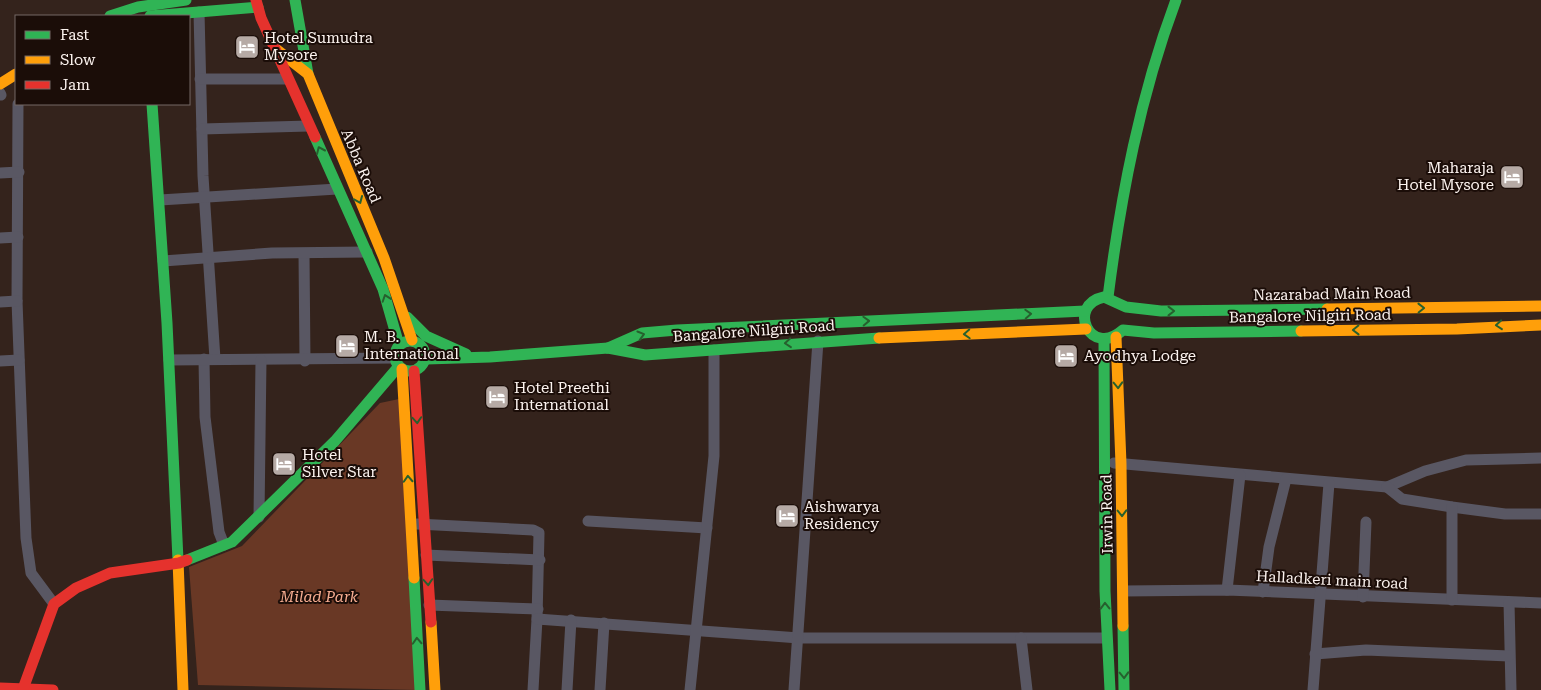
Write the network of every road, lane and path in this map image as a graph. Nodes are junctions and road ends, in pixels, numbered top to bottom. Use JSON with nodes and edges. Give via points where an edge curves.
{"nodes":[{"id":1,"x":186,"y":0,"type":"edge"},
{"id":2,"x":295,"y":0,"type":"edge"},
{"id":3,"x":1176,"y":0,"type":"edge"},
{"id":4,"x":146,"y":2,"type":"edge"},
{"id":5,"x":257,"y":4,"type":"edge"},
{"id":6,"x":199,"y":12,"type":"junction"},
{"id":7,"x":112,"y":15,"type":"edge"},
{"id":8,"x":162,"y":15,"type":"edge"},
{"id":9,"x":274,"y":47,"type":"junction"},
{"id":10,"x":308,"y":74,"type":"junction"},
{"id":11,"x":15,"y":75,"type":"edge"},
{"id":12,"x":200,"y":79,"type":"junction"},
{"id":13,"x":288,"y":79,"type":"junction"},
{"id":14,"x":0,"y":84,"type":"edge"},
{"id":15,"x":15,"y":88,"type":"edge"},
{"id":16,"x":0,"y":95,"type":"edge"},
{"id":17,"x":18,"y":105,"type":"edge"},
{"id":18,"x":152,"y":105,"type":"edge"},
{"id":19,"x":309,"y":126,"type":"junction"},
{"id":20,"x":202,"y":130,"type":"junction"},
{"id":21,"x":19,"y":172,"type":"junction"},
{"id":22,"x":0,"y":173,"type":"edge"},
{"id":23,"x":337,"y":188,"type":"junction"},
{"id":24,"x":204,"y":197,"type":"junction"},
{"id":25,"x":160,"y":200,"type":"junction"},
{"id":26,"x":18,"y":237,"type":"junction"},
{"id":27,"x":0,"y":238,"type":"edge"},
{"id":28,"x":366,"y":252,"type":"junction"},
{"id":29,"x":304,"y":254,"type":"junction"},
{"id":30,"x":208,"y":258,"type":"junction"},
{"id":31,"x":164,"y":261,"type":"junction"},
{"id":32,"x":1108,"y":297,"type":"junction"},
{"id":33,"x":17,"y":301,"type":"junction"},
{"id":34,"x":399,"y":301,"type":"junction"},
{"id":35,"x":0,"y":302,"type":"edge"},
{"id":36,"x":1541,"y":306,"type":"edge"},
{"id":37,"x":1085,"y":311,"type":"junction"},
{"id":38,"x":1541,"y":325,"type":"edge"},
{"id":39,"x":1086,"y":329,"type":"junction"},
{"id":40,"x":1120,"y":333,"type":"junction"},
{"id":41,"x":412,"y":340,"type":"junction"},
{"id":42,"x":818,"y":340,"type":"junction"},
{"id":43,"x":1104,"y":340,"type":"junction"},
{"id":44,"x":399,"y":345,"type":"junction"},
{"id":45,"x":608,"y":348,"type":"junction"},
{"id":46,"x":714,"y":350,"type":"junction"},
{"id":47,"x":476,"y":358,"type":"junction"},
{"id":48,"x":209,"y":359,"type":"junction"},
{"id":49,"x":426,"y":359,"type":"junction"},
{"id":50,"x":19,"y":360,"type":"junction"},
{"id":51,"x":169,"y":360,"type":"junction"},
{"id":52,"x":261,"y":360,"type":"junction"},
{"id":53,"x":305,"y":360,"type":"junction"},
{"id":54,"x":0,"y":361,"type":"edge"},
{"id":55,"x":399,"y":364,"type":"junction"},
{"id":56,"x":414,"y":371,"type":"junction"},
{"id":57,"x":1541,"y":458,"type":"edge"},
{"id":58,"x":1104,"y":462,"type":"junction"},
{"id":59,"x":1121,"y":464,"type":"junction"},
{"id":60,"x":1240,"y":475,"type":"junction"},
{"id":61,"x":1286,"y":479,"type":"junction"},
{"id":62,"x":1329,"y":483,"type":"junction"},
{"id":63,"x":1388,"y":487,"type":"junction"},
{"id":64,"x":1452,"y":507,"type":"junction"},
{"id":65,"x":1541,"y":514,"type":"edge"},
{"id":66,"x":259,"y":517,"type":"junction"},
{"id":67,"x":588,"y":521,"type":"dead end"},
{"id":68,"x":1366,"y":522,"type":"dead end"},
{"id":69,"x":411,"y":524,"type":"junction"},
{"id":70,"x":424,"y":524,"type":"junction"},
{"id":71,"x":707,"y":528,"type":"junction"},
{"id":72,"x":224,"y":545,"type":"junction"},
{"id":73,"x":426,"y":555,"type":"junction"},
{"id":74,"x":540,"y":560,"type":"junction"},
{"id":75,"x":179,"y":563,"type":"junction"},
{"id":76,"x":1227,"y":590,"type":"junction"},
{"id":77,"x":1122,"y":591,"type":"junction"},
{"id":78,"x":1263,"y":592,"type":"junction"},
{"id":79,"x":1320,"y":595,"type":"junction"},
{"id":80,"x":1363,"y":597,"type":"junction"},
{"id":81,"x":1452,"y":600,"type":"junction"},
{"id":82,"x":1509,"y":602,"type":"junction"},
{"id":83,"x":1541,"y":603,"type":"edge"},
{"id":84,"x":54,"y":604,"type":"junction"},
{"id":85,"x":429,"y":605,"type":"junction"},
{"id":86,"x":537,"y":614,"type":"junction"},
{"id":87,"x":571,"y":620,"type":"junction"},
{"id":88,"x":604,"y":623,"type":"junction"},
{"id":89,"x":698,"y":632,"type":"junction"},
{"id":90,"x":799,"y":638,"type":"junction"},
{"id":91,"x":1021,"y":638,"type":"junction"},
{"id":92,"x":1106,"y":638,"type":"junction"},
{"id":93,"x":1315,"y":654,"type":"junction"},
{"id":94,"x":1509,"y":656,"type":"junction"},
{"id":95,"x":0,"y":688,"type":"edge"},
{"id":96,"x":22,"y":689,"type":"edge"},
{"id":97,"x":53,"y":690,"type":"edge"},
{"id":98,"x":183,"y":690,"type":"edge"},
{"id":99,"x":420,"y":690,"type":"edge"},
{"id":100,"x":435,"y":690,"type":"edge"},
{"id":101,"x":533,"y":690,"type":"edge"},
{"id":102,"x":567,"y":690,"type":"edge"},
{"id":103,"x":600,"y":690,"type":"edge"},
{"id":104,"x":690,"y":690,"type":"edge"},
{"id":105,"x":794,"y":690,"type":"edge"},
{"id":106,"x":1027,"y":690,"type":"edge"},
{"id":107,"x":1110,"y":690,"type":"edge"},
{"id":108,"x":1124,"y":690,"type":"edge"},
{"id":109,"x":1313,"y":690,"type":"edge"},
{"id":110,"x":1512,"y":690,"type":"edge"}],
"edges":[{"from":1,"to":4,"type":"main road"},
{"from":2,"to":10,"type":"main road","name":"Abba Road"},
{"from":3,"to":32,"type":"main road","via":[[1159,43],[1128,165]]},
{"from":4,"to":7,"type":"main road"},
{"from":5,"to":6,"type":"main road"},
{"from":5,"to":9,"type":"main road"},
{"from":6,"to":8,"type":"main road"},
{"from":6,"to":12,"type":"street"},
{"from":9,"to":10,"type":"main road"},
{"from":9,"to":13,"type":"main road"},
{"from":10,"to":34,"type":"main road","name":"Abba Road","one_way":true},
{"from":11,"to":14,"type":"main road"},
{"from":12,"to":13,"type":"street"},
{"from":12,"to":20,"type":"street"},
{"from":13,"to":19,"type":"main road"},
{"from":15,"to":16,"type":"main road"},
{"from":17,"to":21,"type":"street"},
{"from":18,"to":25,"type":"main road"},
{"from":19,"to":20,"type":"street"},
{"from":23,"to":19,"type":"main road","one_way":true},
{"from":20,"to":24,"type":"street"},
{"from":21,"to":22,"type":"street"},
{"from":21,"to":26,"type":"street"},
{"from":23,"to":24,"type":"street"},
{"from":23,"to":28,"type":"main road"},
{"from":24,"to":25,"type":"street"},
{"from":24,"to":30,"type":"street"},
{"from":25,"to":31,"type":"main road"},
{"from":26,"to":27,"type":"street"},
{"from":26,"to":33,"type":"street"},
{"from":28,"to":29,"type":"street"},
{"from":44,"to":28,"type":"main road","one_way":true,"via":[[386,296]]},
{"from":29,"to":30,"type":"street"},
{"from":29,"to":53,"type":"street"},
{"from":30,"to":31,"type":"street"},
{"from":30,"to":48,"type":"street"},
{"from":31,"to":51,"type":"main road"},
{"from":32,"to":36,"type":"main road","name":"Nazarabad Main Road","one_way":true,"via":[[1123,307],[1162,311]]},
{"from":32,"to":37,"type":"main road","via":[[1090,303]]},
{"from":33,"to":35,"type":"street"},
{"from":33,"to":50,"type":"street"},
{"from":34,"to":41,"type":"main road","name":"Abba Road"},
{"from":34,"to":47,"type":"main road","via":[[420,332],[436,343]]},
{"from":37,"to":39,"type":"main road"},
{"from":45,"to":37,"type":"main road","one_way":true,"via":[[642,333]]},
{"from":38,"to":40,"type":"main road","name":"Bangalore Nilgiri Road","one_way":true},
{"from":39,"to":42,"type":"main road","name":"Bangalore Nilgiri Road","one_way":true},
{"from":39,"to":43,"type":"main road","via":[[1094,337]]},
{"from":40,"to":43,"type":"main road","name":"Bangalore Nilgiri Road"},
{"from":40,"to":59,"type":"main road","name":"Irwin Road","one_way":true},
{"from":41,"to":44,"type":"main road"},
{"from":41,"to":49,"type":"main road","via":[[422,345]]},
{"from":42,"to":46,"type":"main road","name":"Bangalore Nilgiri Road","one_way":true},
{"from":42,"to":90,"type":"street"},
{"from":43,"to":58,"type":"main road","name":"Irwin Road"},
{"from":44,"to":55,"type":"main road"},
{"from":45,"to":46,"type":"main road","name":"Bangalore Nilgiri Road","via":[[645,355]]},
{"from":45,"to":47,"type":"main road","name":"Bangalore Nilgiri Road"},
{"from":46,"to":71,"type":"street","via":[[714,456]]},
{"from":47,"to":49,"type":"main road","name":"Bangalore Nilgiri Road"},
{"from":48,"to":51,"type":"street"},
{"from":48,"to":52,"type":"street"},
{"from":48,"to":72,"type":"street","via":[[205,417],[219,532]]},
{"from":49,"to":56,"type":"main road"},
{"from":50,"to":54,"type":"street"},
{"from":50,"to":84,"type":"street","via":[[30,573]]},
{"from":51,"to":75,"type":"main road"},
{"from":52,"to":53,"type":"street"},
{"from":52,"to":66,"type":"street"},
{"from":53,"to":55,"type":"street"},
{"from":55,"to":56,"type":"main road"},
{"from":55,"to":66,"type":"main road","via":[[335,440]]},
{"from":69,"to":55,"type":"main road","one_way":true},
{"from":56,"to":70,"type":"main road","one_way":true},
{"from":57,"to":63,"type":"street","via":[[1466,460],[1425,471]]},
{"from":58,"to":59,"type":"street"},
{"from":92,"to":58,"type":"main road","name":"Irwin Road","one_way":true},
{"from":59,"to":60,"type":"street"},
{"from":59,"to":77,"type":"main road","name":"Irwin Road","one_way":true},
{"from":60,"to":61,"type":"street"},
{"from":60,"to":76,"type":"street"},
{"from":61,"to":62,"type":"street"},
{"from":61,"to":78,"type":"street","via":[[1269,547]]},
{"from":62,"to":63,"type":"street"},
{"from":62,"to":79,"type":"street"},
{"from":63,"to":64,"type":"street","via":[[1402,499]]},
{"from":64,"to":65,"type":"street","via":[[1505,514]]},
{"from":64,"to":81,"type":"street"},
{"from":66,"to":72,"type":"main road","via":[[232,542]]},
{"from":67,"to":71,"type":"street"},
{"from":68,"to":80,"type":"street"},
{"from":69,"to":70,"type":"street"},
{"from":99,"to":69,"type":"main road","one_way":true},
{"from":70,"to":73,"type":"main road"},
{"from":70,"to":74,"type":"street","via":[[533,530],[540,537]]},
{"from":71,"to":89,"type":"street"},
{"from":72,"to":75,"type":"main road"},
{"from":73,"to":74,"type":"street"},
{"from":73,"to":85,"type":"main road","one_way":true},
{"from":74,"to":86,"type":"street"},
{"from":75,"to":84,"type":"main road","via":[[110,573],[76,588]]},
{"from":75,"to":98,"type":"main road"},
{"from":76,"to":77,"type":"street","name":"Halladkeri main road"},
{"from":76,"to":78,"type":"street","name":"Halladkeri main road"},
{"from":77,"to":108,"type":"main road","name":"Irwin Road","one_way":true},
{"from":78,"to":79,"type":"street","name":"Halladkeri main road"},
{"from":79,"to":80,"type":"street","name":"Halladkeri main road"},
{"from":79,"to":93,"type":"street"},
{"from":80,"to":81,"type":"street","name":"Halladkeri main road"},
{"from":81,"to":82,"type":"street","name":"Halladkeri main road"},
{"from":82,"to":83,"type":"street","name":"Halladkeri main road"},
{"from":82,"to":94,"type":"street"},
{"from":84,"to":96,"type":"main road"},
{"from":85,"to":86,"type":"street"},
{"from":85,"to":100,"type":"main road"},
{"from":86,"to":87,"type":"street"},
{"from":86,"to":101,"type":"street"},
{"from":87,"to":88,"type":"street"},
{"from":87,"to":102,"type":"street"},
{"from":88,"to":89,"type":"street"},
{"from":88,"to":103,"type":"street"},
{"from":89,"to":90,"type":"street"},
{"from":89,"to":104,"type":"street"},
{"from":90,"to":91,"type":"street"},
{"from":90,"to":105,"type":"street"},
{"from":91,"to":92,"type":"street"},
{"from":91,"to":106,"type":"street"},
{"from":92,"to":107,"type":"main road","name":"Irwin Road"},
{"from":93,"to":94,"type":"street","via":[[1366,650]]},
{"from":93,"to":109,"type":"street"},
{"from":94,"to":110,"type":"street"},
{"from":95,"to":96,"type":"main road"},
{"from":96,"to":97,"type":"main road"}]}
